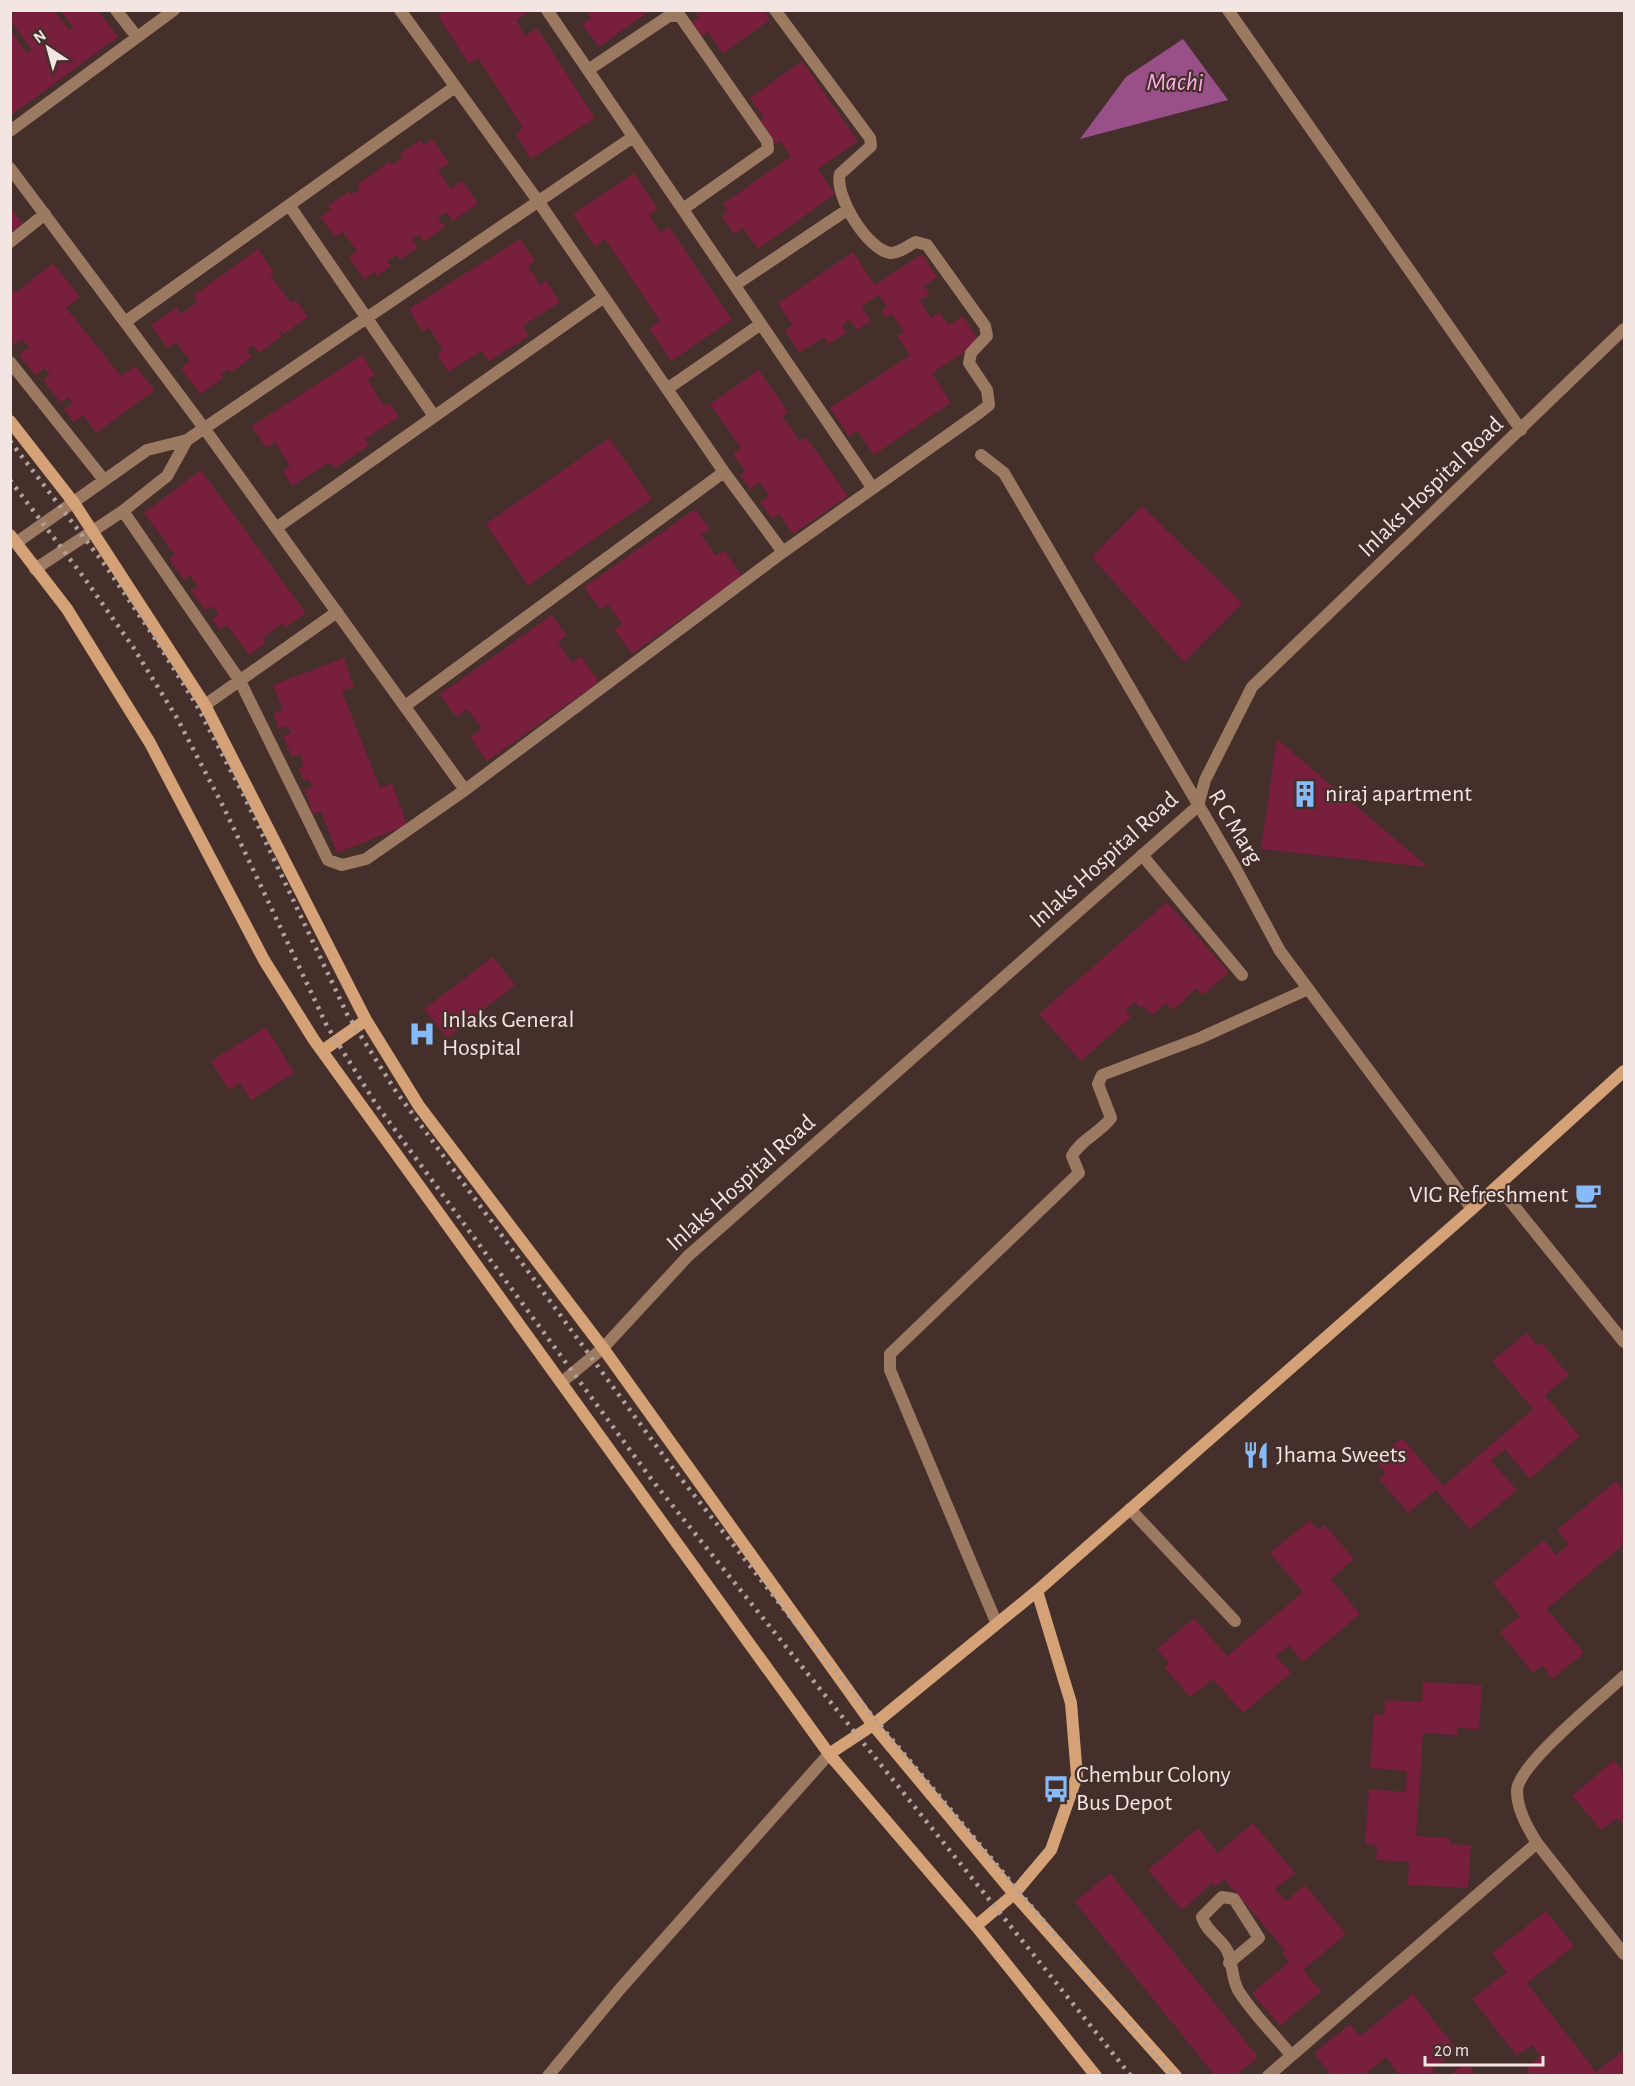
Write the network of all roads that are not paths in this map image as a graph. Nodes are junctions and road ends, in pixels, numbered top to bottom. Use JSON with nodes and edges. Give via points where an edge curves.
{"nodes":[{"id":1,"x":116,"y":10,"type":"edge"},
{"id":2,"x":174,"y":10,"type":"edge"},
{"id":3,"x":400,"y":10,"type":"edge"},
{"id":4,"x":547,"y":10,"type":"edge"},
{"id":5,"x":775,"y":10,"type":"edge"},
{"id":6,"x":1228,"y":10,"type":"edge"},
{"id":7,"x":137,"y":37,"type":"junction"},
{"id":8,"x":588,"y":70,"type":"junction"},
{"id":9,"x":455,"y":87,"type":"junction"},
{"id":10,"x":10,"y":131,"type":"edge"},
{"id":11,"x":633,"y":137,"type":"junction"},
{"id":12,"x":10,"y":168,"type":"edge"},
{"id":13,"x":538,"y":201,"type":"junction"},
{"id":14,"x":289,"y":206,"type":"junction"},
{"id":15,"x":683,"y":209,"type":"junction"},
{"id":16,"x":847,"y":210,"type":"junction"},
{"id":17,"x":45,"y":214,"type":"junction"},
{"id":18,"x":10,"y":242,"type":"edge"},
{"id":19,"x":735,"y":285,"type":"junction"},
{"id":20,"x":604,"y":297,"type":"junction"},
{"id":21,"x":366,"y":318,"type":"junction"},
{"id":22,"x":125,"y":322,"type":"junction"},
{"id":23,"x":761,"y":324,"type":"junction"},
{"id":24,"x":1624,"y":329,"type":"edge"},
{"id":25,"x":10,"y":362,"type":"edge"},
{"id":26,"x":667,"y":389,"type":"junction"},
{"id":27,"x":434,"y":416,"type":"junction"},
{"id":28,"x":10,"y":421,"type":"edge"},
{"id":29,"x":204,"y":428,"type":"junction"},
{"id":30,"x":1521,"y":430,"type":"junction"},
{"id":31,"x":187,"y":440,"type":"junction"},
{"id":32,"x":981,"y":455,"type":"dead end"},
{"id":33,"x":724,"y":472,"type":"junction"},
{"id":34,"x":104,"y":480,"type":"junction"},
{"id":35,"x":872,"y":487,"type":"junction"},
{"id":36,"x":74,"y":503,"type":"junction"},
{"id":37,"x":123,"y":511,"type":"junction"},
{"id":38,"x":276,"y":528,"type":"junction"},
{"id":39,"x":93,"y":532,"type":"junction"},
{"id":40,"x":14,"y":539,"type":"edge"},
{"id":41,"x":783,"y":552,"type":"junction"},
{"id":42,"x":35,"y":569,"type":"junction"},
{"id":43,"x":338,"y":612,"type":"junction"},
{"id":44,"x":240,"y":681,"type":"junction"},
{"id":45,"x":205,"y":705,"type":"junction"},
{"id":46,"x":405,"y":706,"type":"junction"},
{"id":47,"x":465,"y":789,"type":"junction"},
{"id":48,"x":1198,"y":806,"type":"junction"},
{"id":49,"x":1143,"y":855,"type":"junction"},
{"id":50,"x":1242,"y":975,"type":"dead end"},
{"id":51,"x":1308,"y":989,"type":"junction"},
{"id":52,"x":366,"y":1020,"type":"junction"},
{"id":53,"x":322,"y":1051,"type":"junction"},
{"id":54,"x":1624,"y":1071,"type":"edge"},
{"id":55,"x":1498,"y":1186,"type":"junction"},
{"id":56,"x":1472,"y":1209,"type":"junction"},
{"id":57,"x":1624,"y":1342,"type":"edge"},
{"id":58,"x":603,"y":1348,"type":"junction"},
{"id":59,"x":562,"y":1382,"type":"junction"},
{"id":60,"x":1130,"y":1509,"type":"junction"},
{"id":61,"x":1037,"y":1591,"type":"junction"},
{"id":62,"x":1234,"y":1621,"type":"dead end"},
{"id":63,"x":996,"y":1622,"type":"junction"},
{"id":64,"x":1624,"y":1676,"type":"edge"},
{"id":65,"x":873,"y":1725,"type":"junction"},
{"id":66,"x":829,"y":1754,"type":"junction"},
{"id":67,"x":1537,"y":1843,"type":"junction"},
{"id":68,"x":1014,"y":1894,"type":"junction"},
{"id":69,"x":976,"y":1926,"type":"junction"},
{"id":70,"x":1624,"y":1954,"type":"edge"},
{"id":71,"x":1229,"y":1963,"type":"junction"},
{"id":72,"x":1291,"y":2055,"type":"junction"},
{"id":73,"x":548,"y":2076,"type":"edge"},
{"id":74,"x":1096,"y":2076,"type":"edge"},
{"id":75,"x":1176,"y":2076,"type":"edge"},
{"id":76,"x":1268,"y":2076,"type":"edge"}],
"edges":[{"from":1,"to":7,"type":"street"},
{"from":2,"to":7,"type":"street"},
{"from":3,"to":9,"type":"street"},
{"from":4,"to":8,"type":"street"},
{"from":5,"to":16,"type":"street","via":[[870,138],[868,152],[840,174],[838,181]]},
{"from":6,"to":30,"type":"street"},
{"from":7,"to":10,"type":"street"},
{"from":8,"to":11,"type":"street"},
{"from":8,"to":15,"type":"street","via":[[669,16],[680,16],[767,141],[768,149]]},
{"from":9,"to":13,"type":"street"},
{"from":9,"to":14,"type":"street"},
{"from":11,"to":13,"type":"street"},
{"from":11,"to":15,"type":"street"},
{"from":12,"to":17,"type":"street"},
{"from":13,"to":20,"type":"street"},
{"from":13,"to":21,"type":"street"},
{"from":14,"to":21,"type":"street"},
{"from":14,"to":22,"type":"street"},
{"from":15,"to":19,"type":"street"},
{"from":16,"to":19,"type":"street"},
{"from":16,"to":35,"type":"street","via":[[879,250],[894,253],[916,242],[927,245],[985,326],[987,336],[971,353],[969,363],[987,390],[989,405]]},
{"from":17,"to":18,"type":"street"},
{"from":17,"to":22,"type":"street"},
{"from":19,"to":23,"type":"street"},
{"from":20,"to":26,"type":"street"},
{"from":20,"to":27,"type":"street"},
{"from":21,"to":27,"type":"street"},
{"from":21,"to":29,"type":"street"},
{"from":22,"to":29,"type":"street"},
{"from":23,"to":26,"type":"street"},
{"from":23,"to":35,"type":"street"},
{"from":24,"to":30,"type":"street","name":"Inlaks Hospital Road"},
{"from":25,"to":34,"type":"street"},
{"from":26,"to":33,"type":"street"},
{"from":27,"to":38,"type":"street"},
{"from":28,"to":36,"type":"main road"},
{"from":29,"to":31,"type":"street"},
{"from":29,"to":38,"type":"street"},
{"from":30,"to":48,"type":"street","name":"Inlaks Hospital Road","via":[[1252,687],[1205,780]]},
{"from":31,"to":34,"type":"street","via":[[147,450]]},
{"from":31,"to":37,"type":"street","via":[[167,477]]},
{"from":32,"to":48,"type":"street","name":"R C Marg","via":[[1004,472]]},
{"from":33,"to":41,"type":"street"},
{"from":33,"to":46,"type":"street"},
{"from":34,"to":36,"type":"street"},
{"from":35,"to":41,"type":"street"},
{"from":36,"to":39,"type":"main road"},
{"from":36,"to":40,"type":"street"},
{"from":37,"to":39,"type":"street"},
{"from":37,"to":44,"type":"street"},
{"from":38,"to":43,"type":"street"},
{"from":39,"to":42,"type":"street"},
{"from":39,"to":45,"type":"main road"},
{"from":40,"to":42,"type":"main road"},
{"from":41,"to":47,"type":"street"},
{"from":42,"to":53,"type":"main road","via":[[67,609],[150,743],[264,960]]},
{"from":43,"to":44,"type":"street"},
{"from":43,"to":46,"type":"street"},
{"from":44,"to":45,"type":"street"},
{"from":44,"to":47,"type":"street","via":[[328,860],[342,865],[366,859]]},
{"from":45,"to":52,"type":"main road"},
{"from":46,"to":47,"type":"street"},
{"from":48,"to":49,"type":"street","name":"Inlaks Hospital Road"},
{"from":48,"to":51,"type":"street","name":"R C Marg","via":[[1280,951]]},
{"from":49,"to":50,"type":"street"},
{"from":49,"to":58,"type":"street","name":"Inlaks Hospital Road","via":[[688,1256]]},
{"from":51,"to":56,"type":"street","name":"R C Marg"},
{"from":51,"to":63,"type":"street","via":[[1200,1038],[1102,1075],[1098,1084],[1111,1118],[1075,1149],[1072,1156],[1079,1173],[890,1354],[890,1370]]},
{"from":52,"to":53,"type":"main road"},
{"from":52,"to":58,"type":"main road","via":[[419,1106]]},
{"from":53,"to":59,"type":"main road"},
{"from":54,"to":55,"type":"main road"},
{"from":55,"to":56,"type":"main road"},
{"from":55,"to":57,"type":"street"},
{"from":56,"to":60,"type":"main road"},
{"from":58,"to":59,"type":"street","name":"Inlaks Hospital Road"},
{"from":58,"to":65,"type":"main road"},
{"from":59,"to":66,"type":"main road"},
{"from":60,"to":61,"type":"main road"},
{"from":60,"to":62,"type":"street"},
{"from":61,"to":63,"type":"main road"},
{"from":61,"to":68,"type":"main road","via":[[1071,1703],[1077,1776],[1051,1850]]},
{"from":63,"to":65,"type":"main road"},
{"from":64,"to":67,"type":"street","via":[[1530,1762],[1517,1789],[1524,1823]]},
{"from":65,"to":66,"type":"main road"},
{"from":65,"to":68,"type":"main road"},
{"from":66,"to":69,"type":"main road"},
{"from":66,"to":73,"type":"street"},
{"from":67,"to":70,"type":"street"},
{"from":67,"to":72,"type":"street"},
{"from":68,"to":69,"type":"main road"},
{"from":68,"to":75,"type":"main road"},
{"from":69,"to":74,"type":"main road"},
{"from":71,"to":71,"type":"street","via":[[1226,1948],[1202,1917],[1222,1897],[1234,1899],[1259,1938]]},
{"from":71,"to":72,"type":"street","via":[[1239,1990]]},
{"from":72,"to":76,"type":"street"}]}
